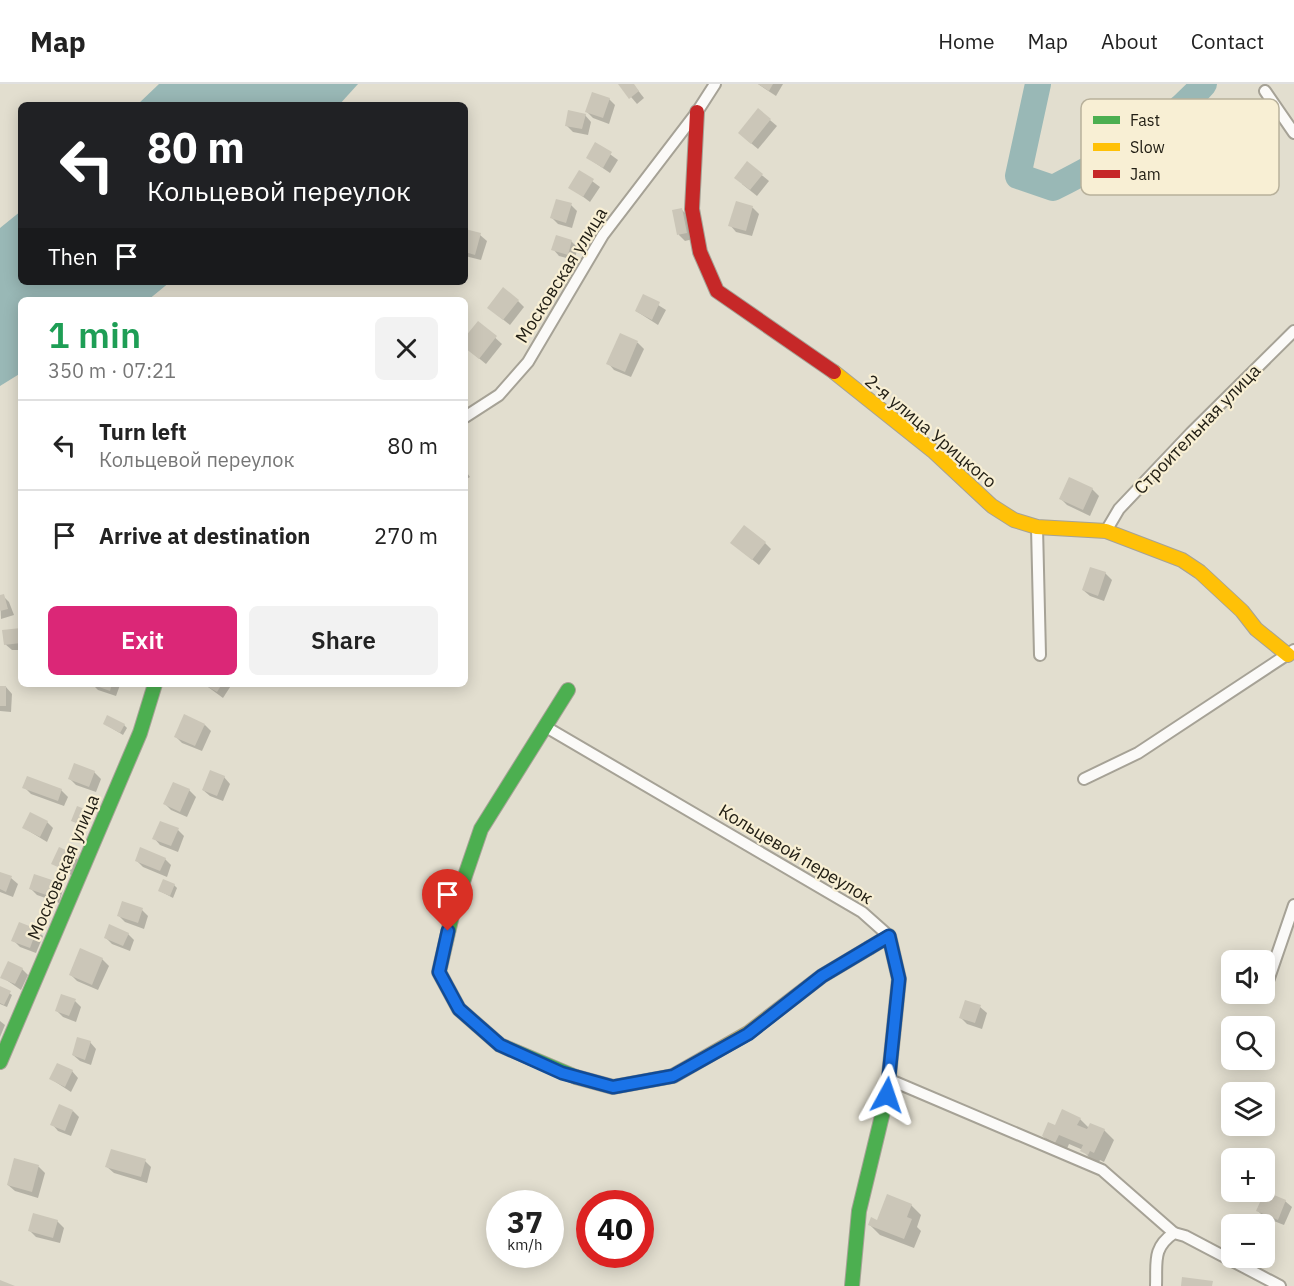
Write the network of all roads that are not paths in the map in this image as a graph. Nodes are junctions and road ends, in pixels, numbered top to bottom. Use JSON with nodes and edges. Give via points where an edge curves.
{"nodes":[{"id":1,"x":715,"y":84,"type":"edge"},
{"id":2,"x":1265,"y":91,"type":"dead end"},
{"id":3,"x":1271,"y":99,"type":"edge"},
{"id":4,"x":1279,"y":111,"type":"edge"},
{"id":5,"x":697,"y":112,"type":"junction"},
{"id":6,"x":1294,"y":133,"type":"edge"},
{"id":7,"x":1294,"y":331,"type":"edge"},
{"id":8,"x":468,"y":415,"type":"edge"},
{"id":9,"x":1037,"y":527,"type":"junction"},
{"id":10,"x":1106,"y":531,"type":"junction"},
{"id":11,"x":1291,"y":652,"type":"edge"},
{"id":12,"x":1040,"y":655,"type":"dead end"},
{"id":13,"x":154,"y":687,"type":"edge"},
{"id":14,"x":568,"y":690,"type":"dead end"},
{"id":15,"x":546,"y":727,"type":"junction"},
{"id":16,"x":1084,"y":779,"type":"dead end"},
{"id":17,"x":1294,"y":905,"type":"edge"},
{"id":18,"x":889,"y":936,"type":"junction"},
{"id":19,"x":1275,"y":961,"type":"edge"},
{"id":20,"x":0,"y":1062,"type":"edge"},
{"id":21,"x":888,"y":1079,"type":"junction"},
{"id":22,"x":1174,"y":1233,"type":"junction"},
{"id":23,"x":852,"y":1286,"type":"edge"},
{"id":24,"x":1156,"y":1286,"type":"edge"},
{"id":25,"x":1280,"y":1286,"type":"edge"}],
"edges":[{"from":1,"to":5,"type":"street","name":"Московская улица"},
{"from":2,"to":3,"type":"street"},
{"from":4,"to":6,"type":"street"},
{"from":5,"to":8,"type":"street","name":"Московская улица","via":[[603,236],[528,362],[499,395]]},
{"from":5,"to":9,"type":"street","name":"2-я улица Урицкого","via":[[692,209],[700,252],[717,291],[827,367],[933,451],[992,506],[1014,520]]},
{"from":7,"to":10,"type":"street","name":"Строительная улица","via":[[1119,509]]},
{"from":9,"to":10,"type":"street","name":"2-я улица Урицкого"},
{"from":9,"to":12,"type":"street"},
{"from":10,"to":11,"type":"street","name":"2-я улица Урицкого","via":[[1182,560],[1242,611],[1256,629]]},
{"from":11,"to":16,"type":"street","name":"2-я улица Урицкого","via":[[1138,753]]},
{"from":13,"to":20,"type":"street","name":"Московская улица","via":[[140,733]]},
{"from":14,"to":15,"type":"street"},
{"from":15,"to":18,"type":"street","name":"Кольцевой переулок","via":[[862,912]]},
{"from":15,"to":18,"type":"street","via":[[481,829],[453,911],[439,972],[459,1009],[500,1045],[562,1073],[613,1087],[673,1076],[748,1034],[822,976]]},
{"from":17,"to":19,"type":"street"},
{"from":18,"to":21,"type":"street","via":[[899,979]]},
{"from":21,"to":22,"type":"street","via":[[1102,1170]]},
{"from":21,"to":23,"type":"street","via":[[859,1211]]},
{"from":22,"to":24,"type":"street","via":[[1161,1242]]},
{"from":22,"to":25,"type":"street"}]}
